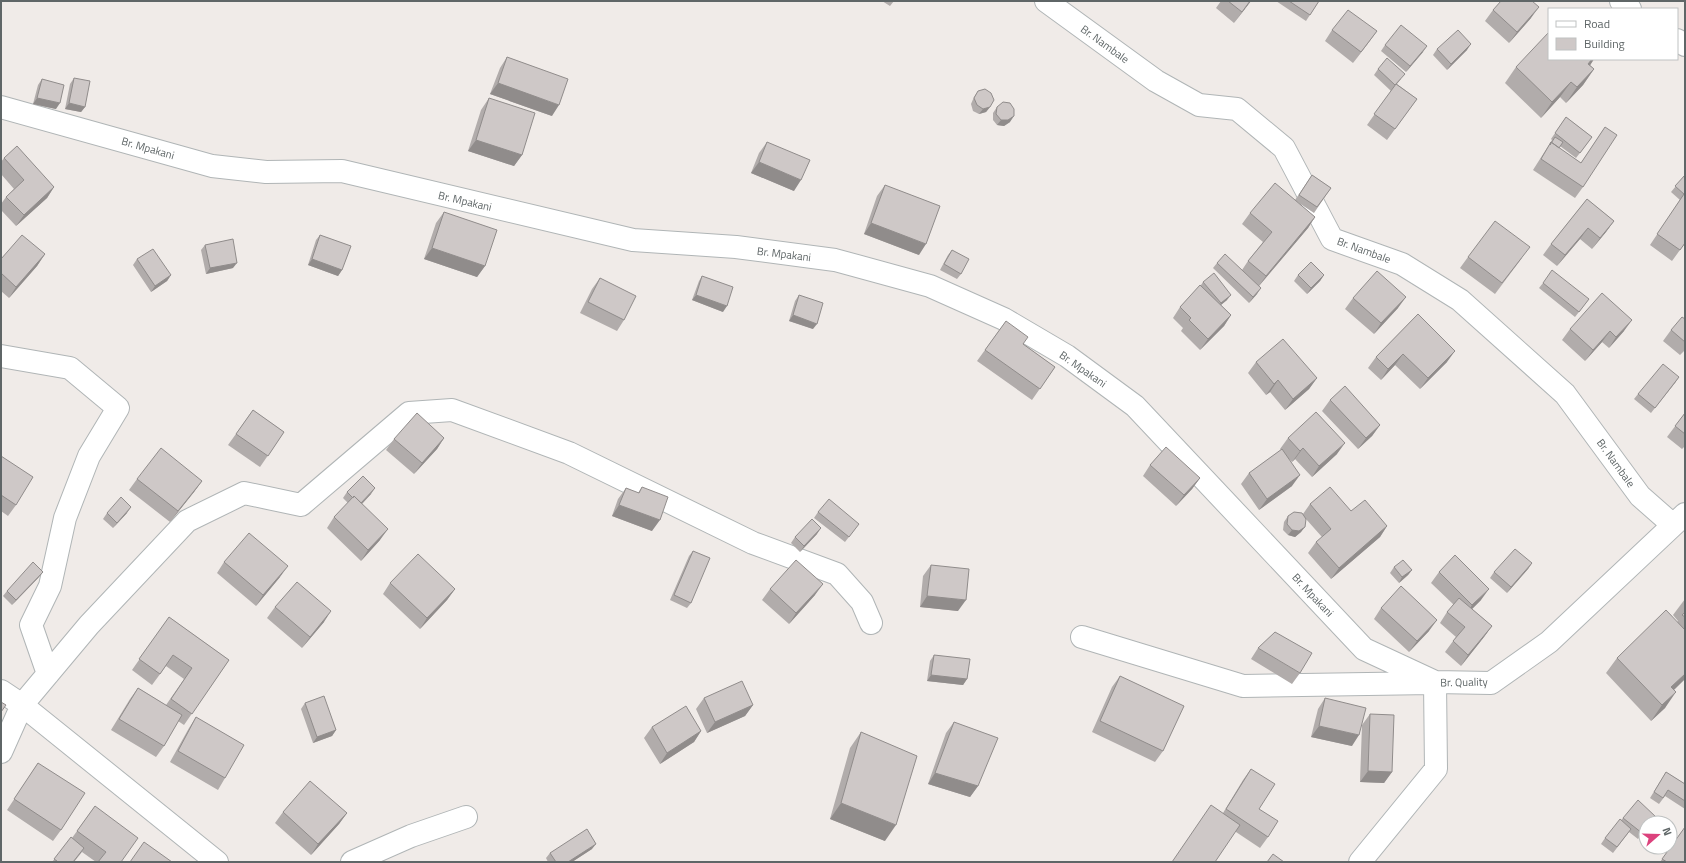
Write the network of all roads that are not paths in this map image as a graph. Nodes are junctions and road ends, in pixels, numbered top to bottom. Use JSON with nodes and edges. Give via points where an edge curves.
{"nodes":[{"id":1,"x":1046,"y":1,"type":"edge"},
{"id":2,"x":1621,"y":1,"type":"edge"},
{"id":3,"x":1629,"y":8,"type":"edge"},
{"id":4,"x":1,"y":107,"type":"edge"},
{"id":5,"x":1,"y":356,"type":"edge"},
{"id":6,"x":1679,"y":520,"type":"edge"},
{"id":7,"x":871,"y":623,"type":"dead end"},
{"id":8,"x":1082,"y":637,"type":"dead end"},
{"id":9,"x":48,"y":674,"type":"junction"},
{"id":10,"x":1435,"y":682,"type":"junction"},
{"id":11,"x":1,"y":691,"type":"edge"},
{"id":12,"x":22,"y":705,"type":"junction"},
{"id":13,"x":1,"y":752,"type":"edge"},
{"id":14,"x":466,"y":817,"type":"dead end"},
{"id":15,"x":217,"y":862,"type":"edge"},
{"id":16,"x":352,"y":862,"type":"edge"},
{"id":17,"x":1360,"y":862,"type":"edge"}],
"edges":[{"from":1,"to":6,"type":"street","name":"Br. Nambale","via":[[1156,81],[1200,105],[1236,109],[1284,148],[1332,238],[1402,264],[1460,300],[1565,394],[1640,496]]},
{"from":2,"to":3,"type":"street"},
{"from":4,"to":10,"type":"street","name":"Br. Mpakani","via":[[212,166],[266,172],[342,171],[633,240],[736,248],[835,260],[930,286],[1004,319],[1067,356],[1136,406],[1364,649]]},
{"from":5,"to":9,"type":"street","via":[[70,368],[118,408],[89,456],[64,518],[50,586],[31,625]]},
{"from":6,"to":10,"type":"street","name":"Br. Quality","via":[[1549,642],[1491,683]]},
{"from":7,"to":9,"type":"street","via":[[862,602],[837,574],[753,542],[569,453],[452,410],[409,413],[301,505],[244,492],[187,521],[89,625]]},
{"from":8,"to":10,"type":"street","via":[[1243,686]]},
{"from":9,"to":12,"type":"street"},
{"from":10,"to":17,"type":"street","name":"Br. Quality","via":[[1436,769]]},
{"from":11,"to":12,"type":"street"},
{"from":12,"to":13,"type":"street"},
{"from":12,"to":15,"type":"street"},
{"from":14,"to":16,"type":"street","via":[[411,836]]}]}
